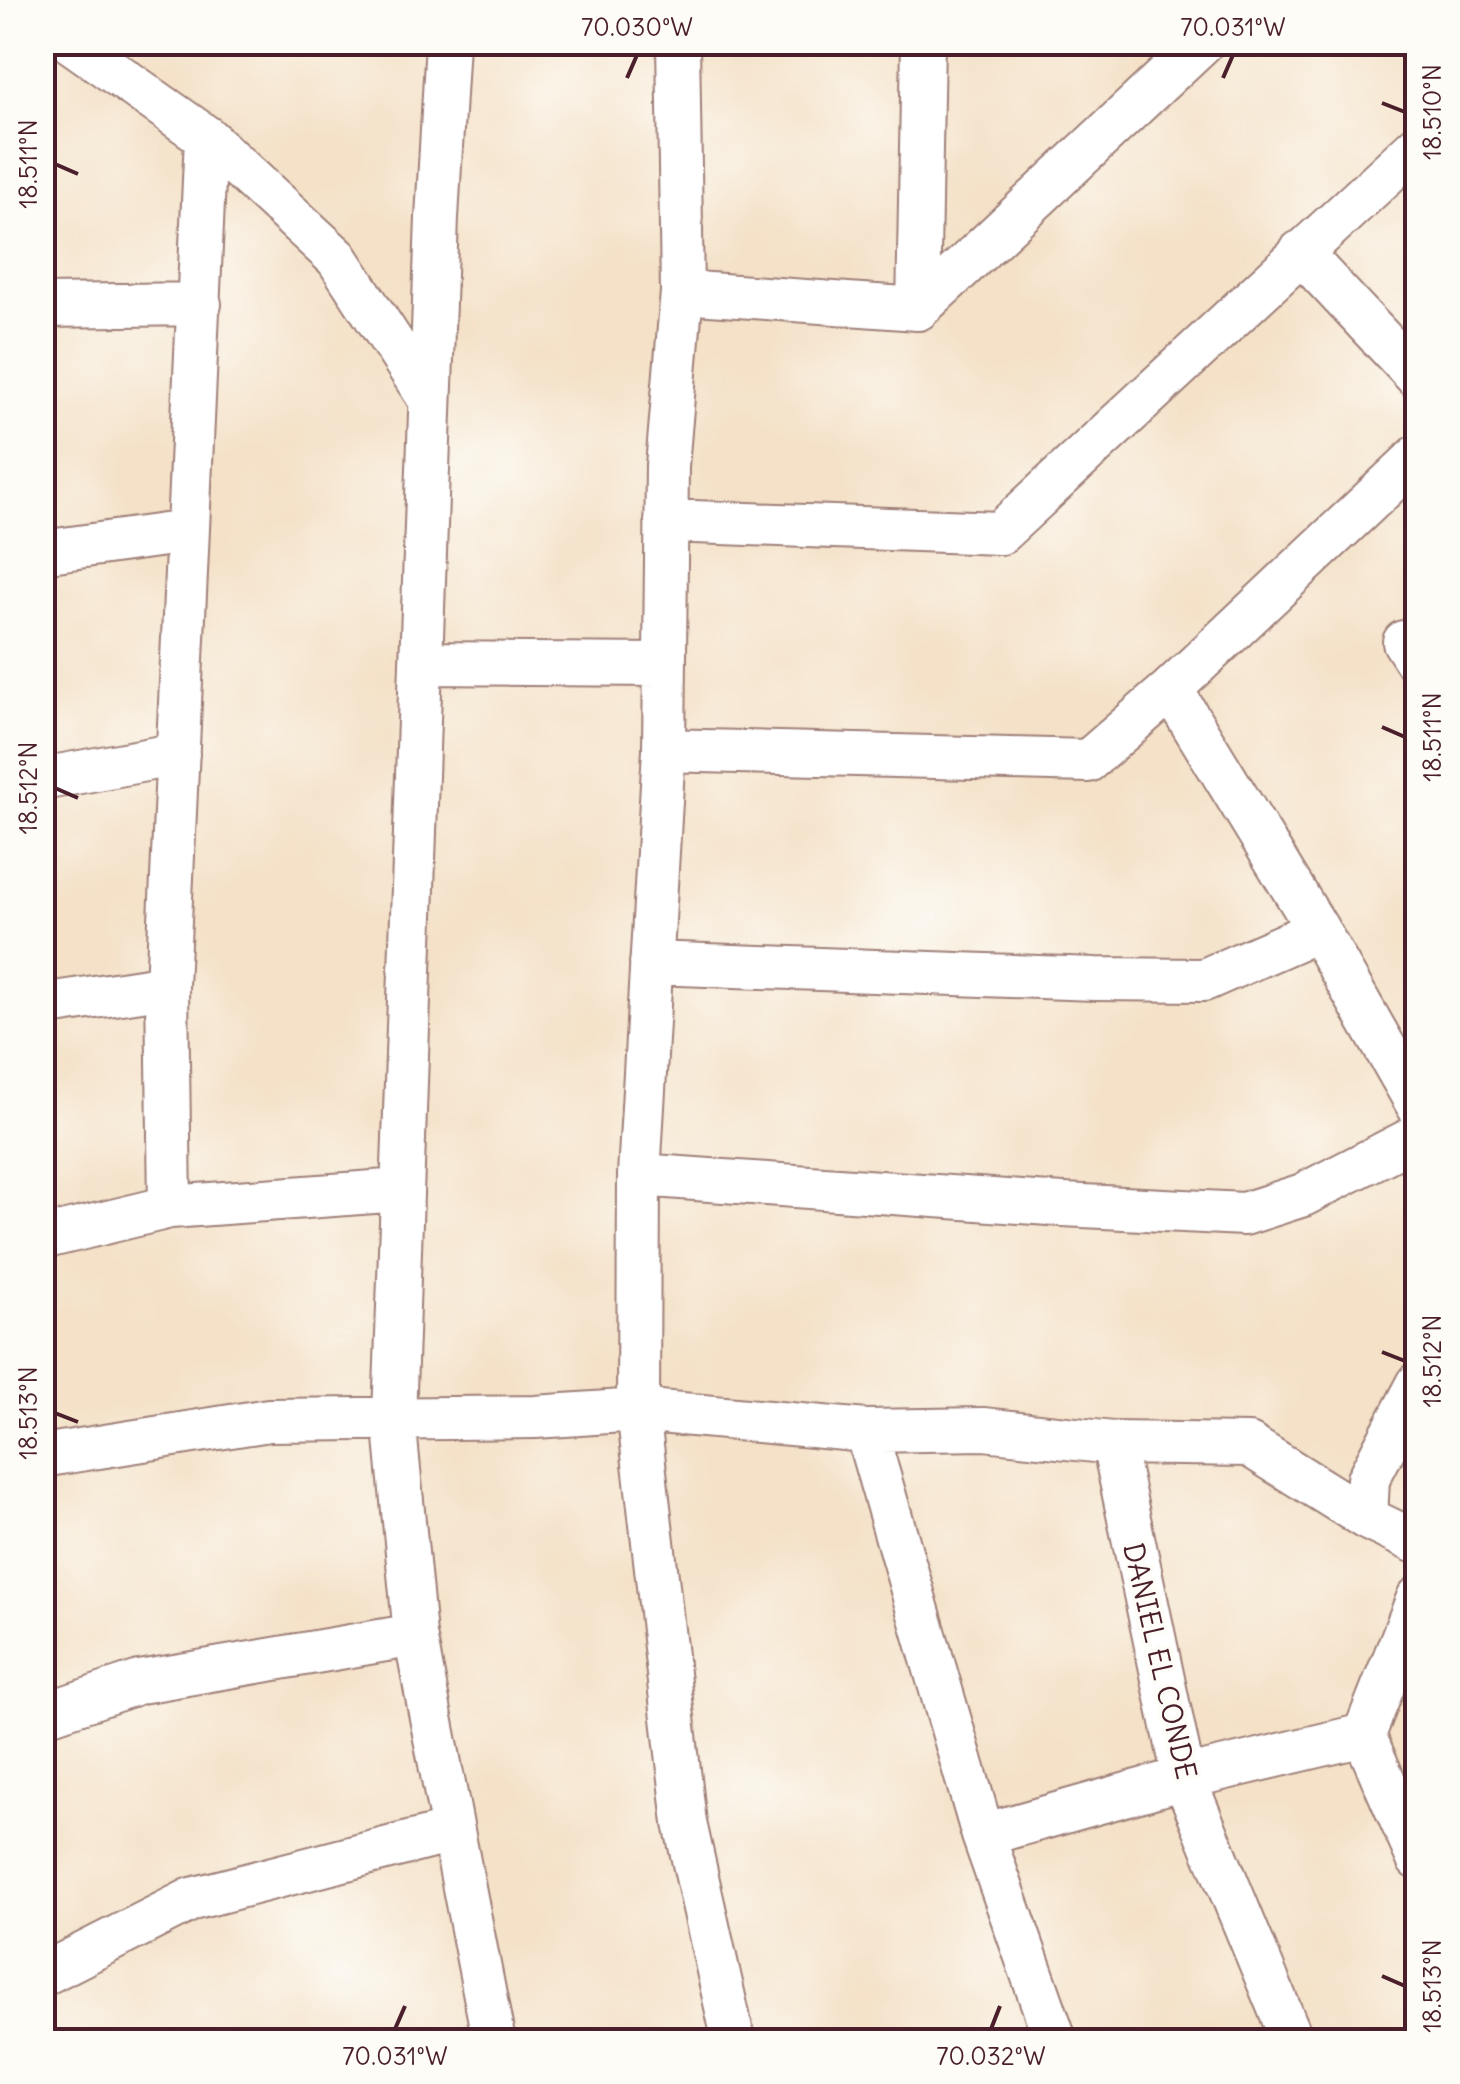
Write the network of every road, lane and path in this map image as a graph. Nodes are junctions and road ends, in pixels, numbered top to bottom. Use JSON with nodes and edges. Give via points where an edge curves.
{"nodes":[{"id":1,"x":71,"y":42,"type":"edge"},
{"id":2,"x":447,"y":42,"type":"edge"},
{"id":3,"x":678,"y":42,"type":"edge"},
{"id":4,"x":923,"y":42,"type":"edge"},
{"id":5,"x":1203,"y":42,"type":"edge"},
{"id":6,"x":1161,"y":62,"type":"edge"},
{"id":7,"x":206,"y":137,"type":"junction"},
{"id":8,"x":1418,"y":146,"type":"edge"},
{"id":9,"x":1300,"y":252,"type":"junction"},
{"id":10,"x":682,"y":292,"type":"junction"},
{"id":11,"x":200,"y":304,"type":"junction"},
{"id":12,"x":43,"y":305,"type":"edge"},
{"id":13,"x":918,"y":309,"type":"junction"},
{"id":14,"x":1418,"y":378,"type":"edge"},
{"id":15,"x":430,"y":400,"type":"junction"},
{"id":16,"x":1418,"y":456,"type":"edge"},
{"id":17,"x":666,"y":521,"type":"junction"},
{"id":18,"x":186,"y":532,"type":"junction"},
{"id":19,"x":42,"y":552,"type":"edge"},
{"id":20,"x":421,"y":663,"type":"junction"},
{"id":21,"x":663,"y":665,"type":"junction"},
{"id":22,"x":1171,"y":689,"type":"junction"},
{"id":23,"x":664,"y":750,"type":"junction"},
{"id":24,"x":178,"y":754,"type":"junction"},
{"id":25,"x":42,"y":779,"type":"edge"},
{"id":26,"x":1318,"y":930,"type":"junction"},
{"id":27,"x":651,"y":963,"type":"junction"},
{"id":28,"x":167,"y":986,"type":"junction"},
{"id":29,"x":42,"y":1005,"type":"edge"},
{"id":30,"x":1418,"y":1106,"type":"edge"},
{"id":31,"x":1418,"y":1136,"type":"edge"},
{"id":32,"x":639,"y":1175,"type":"junction"},
{"id":33,"x":401,"y":1190,"type":"junction"},
{"id":34,"x":170,"y":1206,"type":"junction"},
{"id":35,"x":42,"y":1238,"type":"edge"},
{"id":36,"x":1418,"y":1384,"type":"edge"},
{"id":37,"x":638,"y":1410,"type":"junction"},
{"id":38,"x":394,"y":1418,"type":"junction"},
{"id":39,"x":866,"y":1431,"type":"junction"},
{"id":40,"x":1113,"y":1442,"type":"junction"},
{"id":41,"x":42,"y":1456,"type":"edge"},
{"id":42,"x":1366,"y":1518,"type":"junction"},
{"id":43,"x":1418,"y":1543,"type":"edge"},
{"id":44,"x":1418,"y":1598,"type":"edge"},
{"id":45,"x":415,"y":1635,"type":"junction"},
{"id":46,"x":42,"y":1716,"type":"edge"},
{"id":47,"x":1364,"y":1735,"type":"junction"},
{"id":48,"x":1184,"y":1778,"type":"junction"},
{"id":49,"x":451,"y":1832,"type":"junction"},
{"id":50,"x":983,"y":1835,"type":"junction"},
{"id":51,"x":1418,"y":1859,"type":"edge"},
{"id":52,"x":42,"y":1975,"type":"edge"},
{"id":53,"x":494,"y":2042,"type":"edge"},
{"id":54,"x":734,"y":2042,"type":"edge"},
{"id":55,"x":1056,"y":2042,"type":"edge"},
{"id":56,"x":1293,"y":2042,"type":"edge"}],
"edges":[{"from":1,"to":7,"type":"street"},
{"from":2,"to":15,"type":"street"},
{"from":3,"to":10,"type":"street"},
{"from":4,"to":13,"type":"street"},
{"from":5,"to":6,"type":"street"},
{"from":6,"to":13,"type":"street"},
{"from":7,"to":11,"type":"street"},
{"from":7,"to":15,"type":"street","via":[[337,258]]},
{"from":8,"to":9,"type":"street"},
{"from":9,"to":14,"type":"street"},
{"from":9,"to":17,"type":"street","via":[[1000,533]]},
{"from":10,"to":13,"type":"street"},
{"from":10,"to":17,"type":"street"},
{"from":11,"to":12,"type":"street"},
{"from":11,"to":18,"type":"street"},
{"from":15,"to":20,"type":"street"},
{"from":16,"to":22,"type":"street"},
{"from":17,"to":21,"type":"street"},
{"from":18,"to":19,"type":"street"},
{"from":18,"to":24,"type":"street"},
{"from":20,"to":21,"type":"street"},
{"from":20,"to":33,"type":"street"},
{"from":21,"to":23,"type":"street"},
{"from":22,"to":23,"type":"street","via":[[1088,761]]},
{"from":22,"to":26,"type":"street"},
{"from":23,"to":27,"type":"street"},
{"from":24,"to":25,"type":"street"},
{"from":24,"to":28,"type":"street"},
{"from":26,"to":27,"type":"street","via":[[1204,980]]},
{"from":26,"to":30,"type":"street"},
{"from":27,"to":32,"type":"street"},
{"from":28,"to":29,"type":"street"},
{"from":28,"to":34,"type":"street"},
{"from":31,"to":32,"type":"street","via":[[1304,1195],[1244,1214]]},
{"from":32,"to":37,"type":"street"},
{"from":33,"to":34,"type":"street"},
{"from":33,"to":38,"type":"street"},
{"from":34,"to":35,"type":"street"},
{"from":36,"to":42,"type":"street","via":[[1368,1479]]},
{"from":37,"to":38,"type":"street"},
{"from":37,"to":39,"type":"street"},
{"from":37,"to":54,"type":"street","via":[[686,1823]]},
{"from":38,"to":41,"type":"street","via":[[268,1420]]},
{"from":38,"to":45,"type":"street"},
{"from":39,"to":40,"type":"street","via":[[984,1429]]},
{"from":39,"to":50,"type":"street"},
{"from":40,"to":42,"type":"street","via":[[1249,1445]]},
{"from":40,"to":48,"type":"street","name":"DANIEL EL CONDE"},
{"from":42,"to":43,"type":"street"},
{"from":44,"to":47,"type":"street"},
{"from":45,"to":46,"type":"street","via":[[140,1682]]},
{"from":45,"to":49,"type":"street"},
{"from":47,"to":48,"type":"street"},
{"from":47,"to":51,"type":"street"},
{"from":48,"to":50,"type":"street"},
{"from":48,"to":56,"type":"street","name":"DANIEL EL CONDE"},
{"from":49,"to":52,"type":"street","via":[[192,1899]]},
{"from":49,"to":53,"type":"street"},
{"from":50,"to":55,"type":"street"}]}
